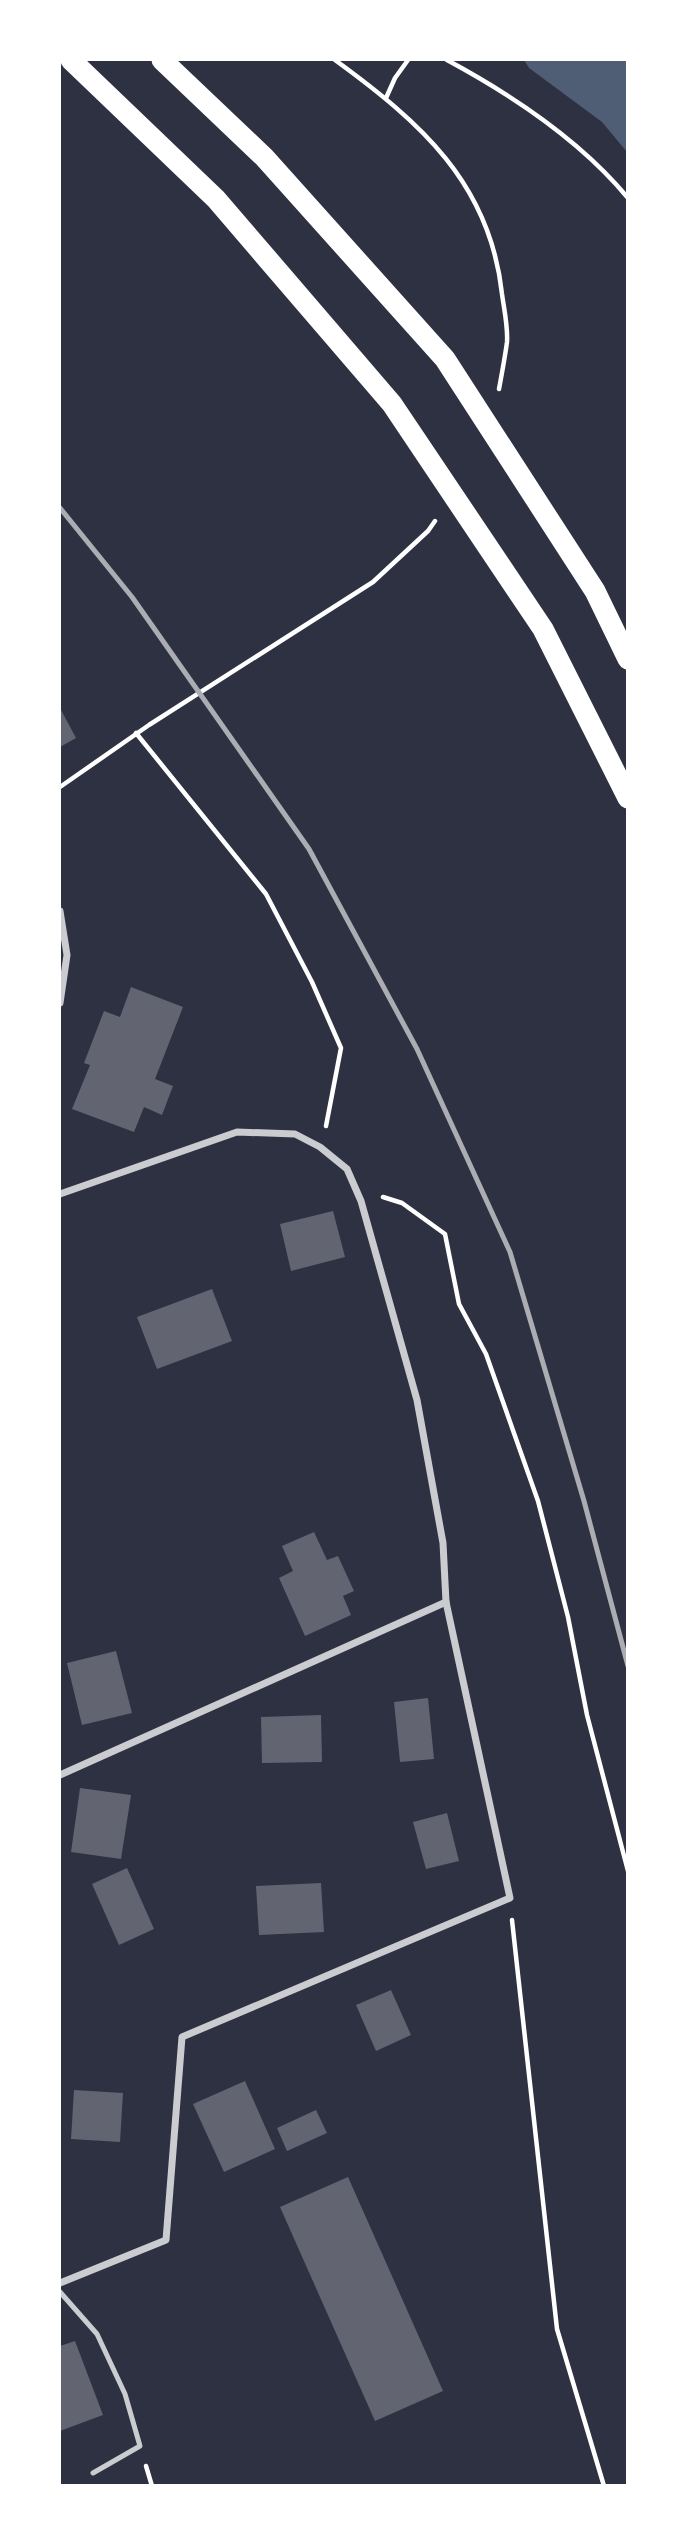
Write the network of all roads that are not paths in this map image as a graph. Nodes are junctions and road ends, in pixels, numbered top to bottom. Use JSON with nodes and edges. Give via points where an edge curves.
{"nodes":[{"id":1,"x":71,"y":60,"type":"edge"},
{"id":2,"x":162,"y":60,"type":"edge"},
{"id":3,"x":628,"y":659,"type":"edge"},
{"id":4,"x":628,"y":798,"type":"edge"},
{"id":5,"x":60,"y":911,"type":"edge"},
{"id":6,"x":60,"y":1003,"type":"edge"},
{"id":7,"x":60,"y":1194,"type":"edge"},
{"id":8,"x":446,"y":1602,"type":"junction"},
{"id":9,"x":60,"y":1775,"type":"edge"},
{"id":10,"x":60,"y":2283,"type":"edge"},
{"id":11,"x":60,"y":2292,"type":"edge"},
{"id":12,"x":93,"y":2473,"type":"dead end"}],
"edges":[{"from":1,"to":4,"type":"highway","via":[[216,199],[391,404],[543,629]]},
{"from":2,"to":3,"type":"highway","via":[[264,157],[445,359],[595,592]]},
{"from":5,"to":6,"type":"street","via":[[67,955]]},
{"from":7,"to":8,"type":"street","via":[[237,1132],[295,1134],[347,1169],[417,1400],[443,1543]]},
{"from":8,"to":9,"type":"street"},
{"from":8,"to":10,"type":"street","via":[[510,1898],[182,2037],[166,2240]]},
{"from":11,"to":12,"type":"lane","via":[[97,2334],[125,2394],[140,2446]]}]}
